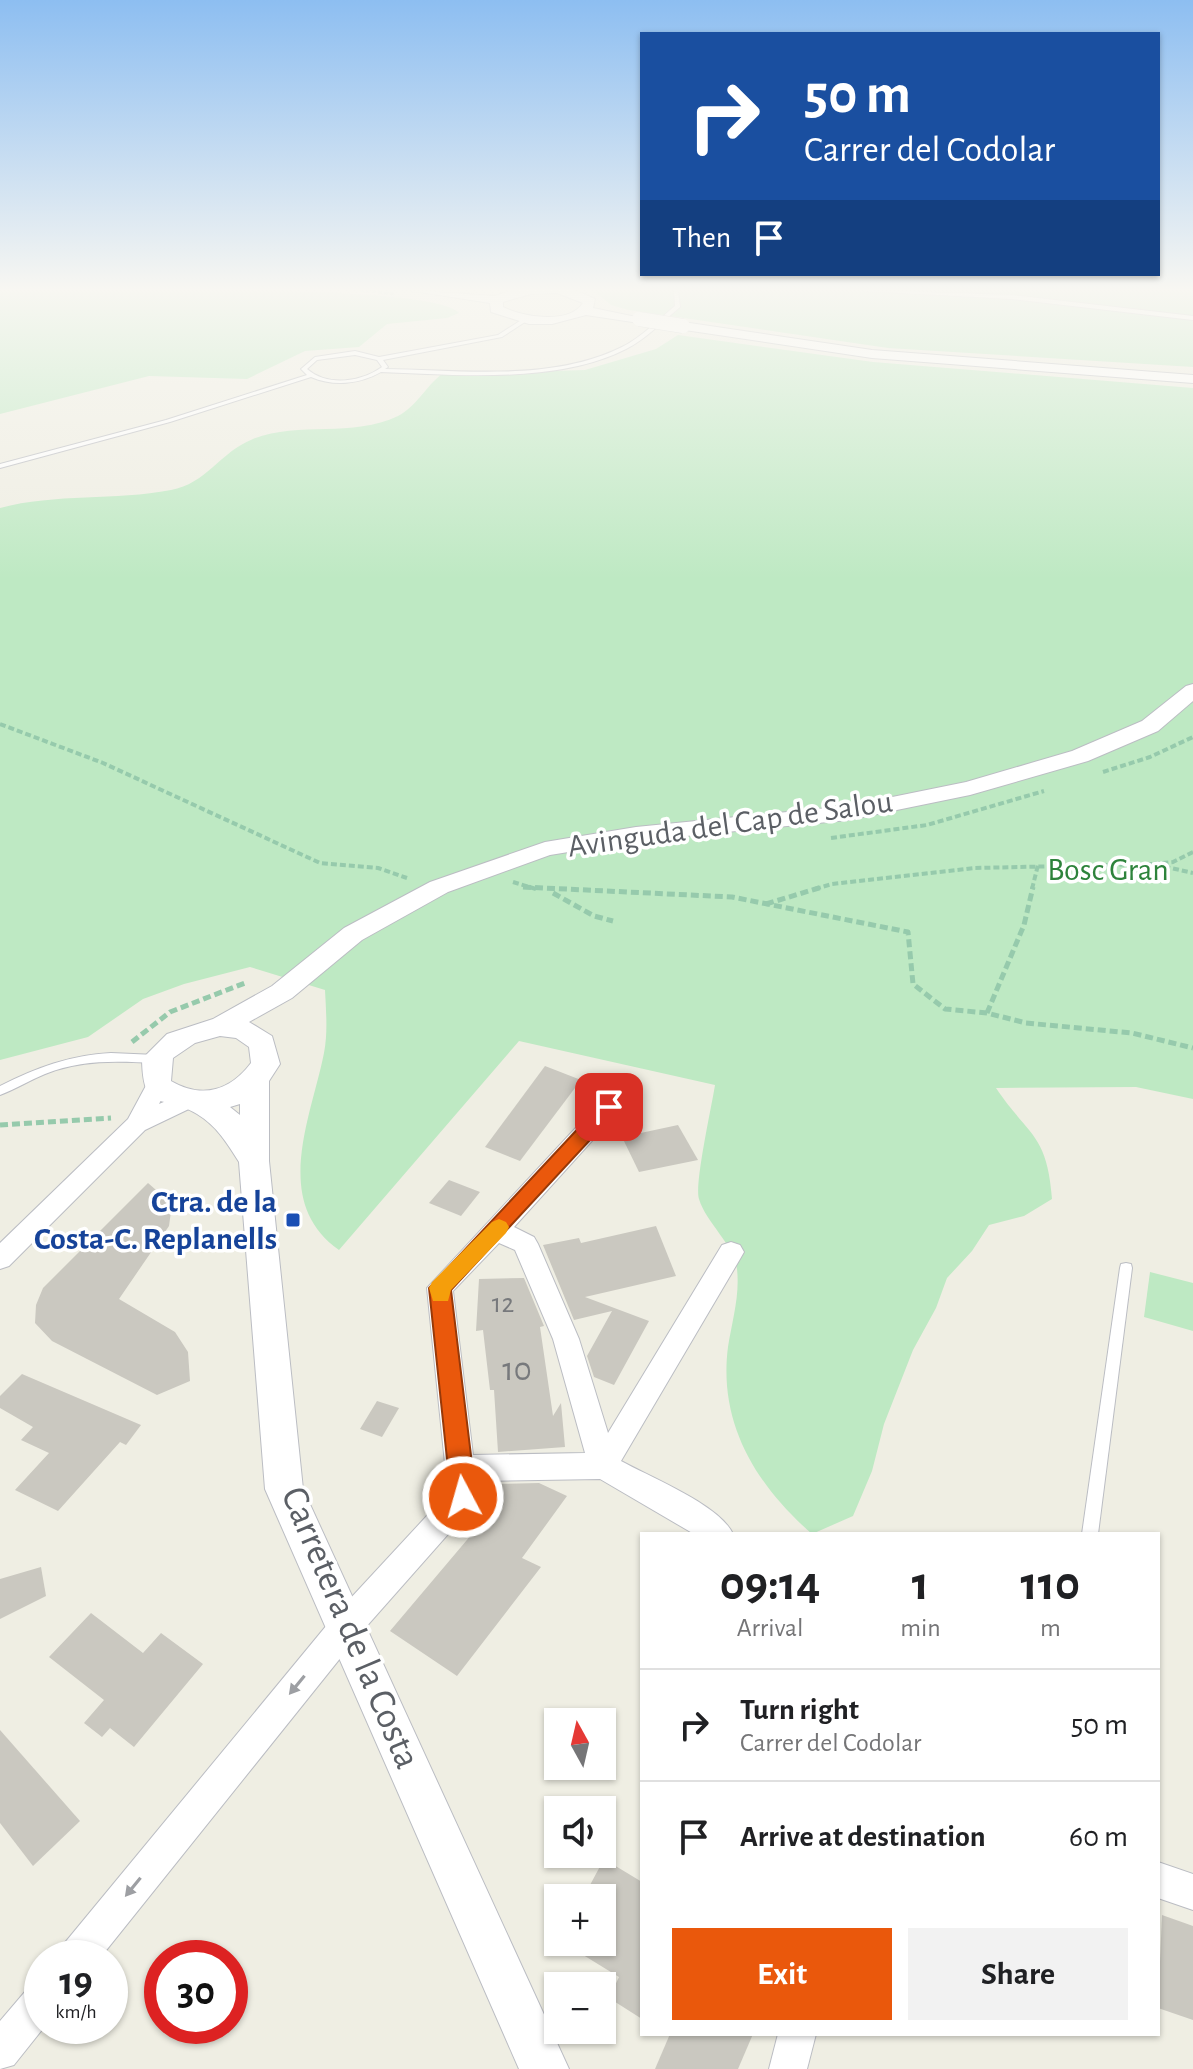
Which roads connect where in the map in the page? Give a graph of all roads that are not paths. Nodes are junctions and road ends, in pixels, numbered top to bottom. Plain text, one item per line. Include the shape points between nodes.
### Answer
1 (277, 387) edge
2 (0, 466) edge
3 (1193, 690) edge
4 (282, 992) junction
5 (220, 1027) junction
6 (262, 1043) junction
7 (157, 1072) junction
8 (255, 1083) junction
9 (630, 1084) dead end
10 (0, 1091) edge
11 (194, 1102) junction
12 (137, 1124) junction
13 (254, 1161) junction
14 (496, 1230) junction
15 (731, 1252) dead end
16 (0, 1259) edge
17 (1126, 1268) dead end
18 (603, 1466) junction
19 (460, 1468) junction
20 (715, 1532) edge
21 (1090, 1532) edge
22 (347, 1625) junction
23 (1160, 1881) edge
24 (1193, 1892) edge
25 (91, 1940) edge
26 (24, 2022) edge
27 (796, 2036) edge
28 (0, 2051) edge
29 (544, 2069) edge
30 (788, 2069) edge

1 - 2 lane
3 - 4 street, Avinguda del Cap de Salou via 1150,726 1080,756 970,788 848,813 636,834 545,849 501,875 439,887 353,934
4 - 5 street, Avinguda del Cap de Salou
4 - 6 street, Avinguda del Cap de Salou
5 - 6 street via 243,1030
5 - 7 street via 192,1031 171,1042
6 - 8 street via 266,1064
7 - 10 lane via 122,1056 72,1058
7 - 11 street via 177,1100
7 - 12 street
8 - 11 street via 228,1098
8 - 13 street, Carretera de la Costa
9 - 14 street
11 - 12 street
11 - 13 street, Carretera de la Costa via 229,1122
12 - 16 street
13 - 22 street, Carretera de la Costa via 284,1489
14 - 18 street via 525,1244 566,1339
14 - 19 street via 440,1288
15 - 18 street
17 - 21 lane
18 - 19 street
18 - 20 street
19 - 22 street via 463,1497
22 -> 25 street
22 - 29 street, Carretera de la Costa
23 - 24 street
26 - 28 street
27 - 30 street

